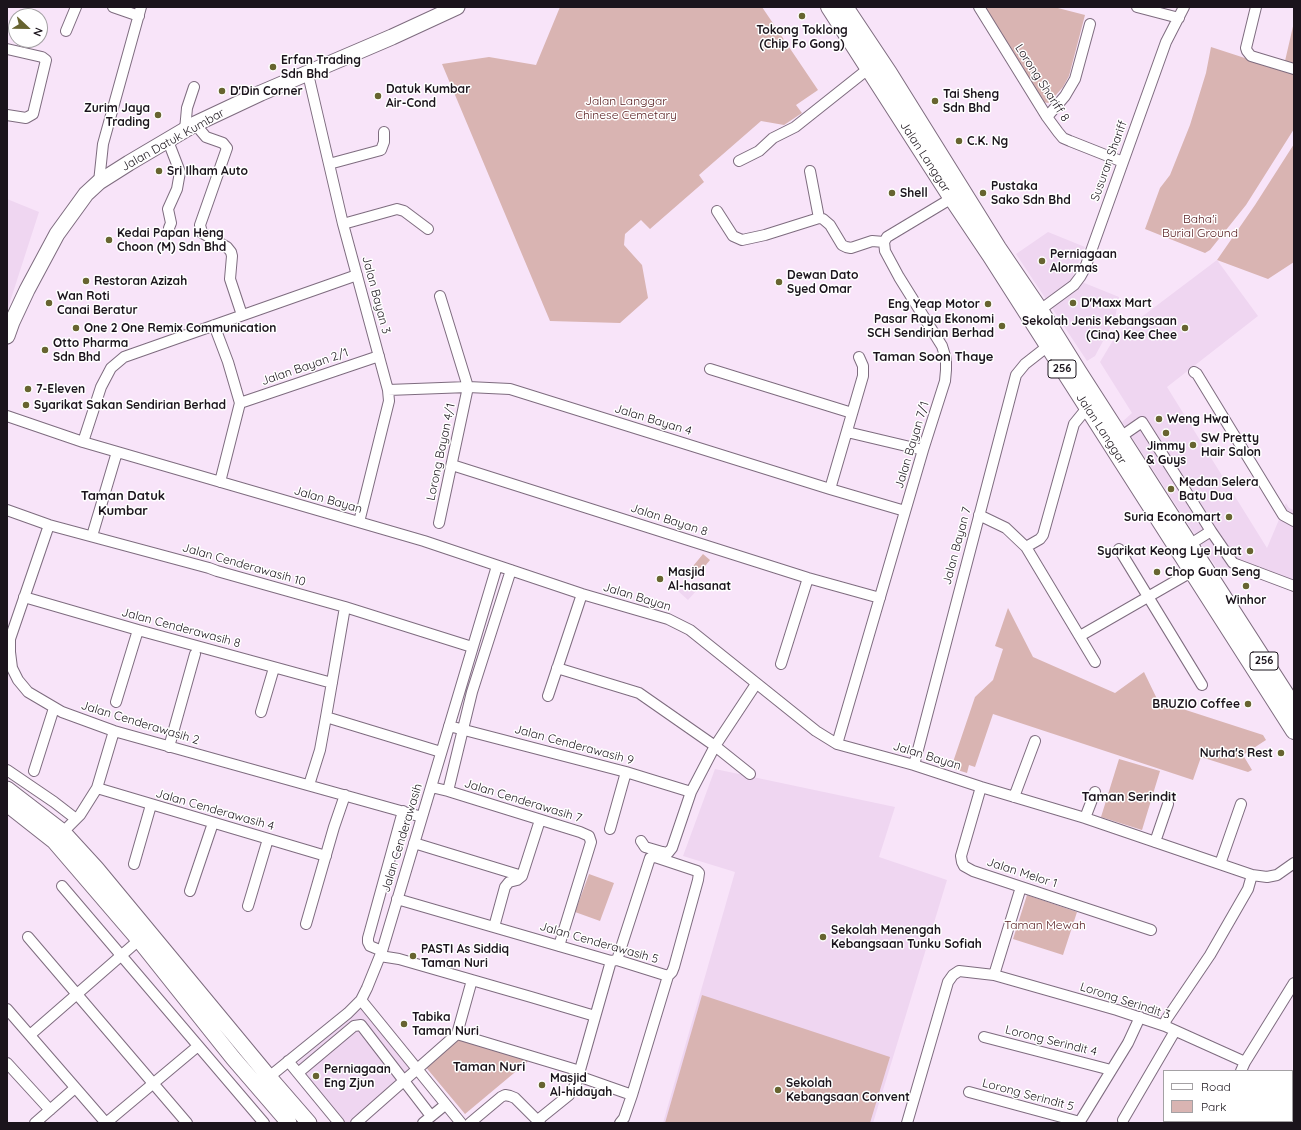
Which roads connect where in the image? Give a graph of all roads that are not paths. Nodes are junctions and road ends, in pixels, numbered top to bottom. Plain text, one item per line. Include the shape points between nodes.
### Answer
1 (76, 7) edge
2 (113, 7) edge
3 (457, 7) edge
4 (829, 7) edge
5 (846, 7) edge
6 (979, 7) edge
7 (1137, 7) edge
8 (1184, 7) edge
9 (1256, 7) edge
10 (140, 12) edge
11 (1179, 18) junction
12 (1090, 24) dead end
13 (66, 31) dead end
14 (7, 49) edge
15 (868, 69) junction
16 (1294, 69) edge
17 (308, 74) junction
18 (194, 87) dead end
19 (7, 115) edge
20 (1047, 117) junction
21 (190, 127) junction
22 (384, 132) dead end
23 (168, 141) junction
24 (739, 161) dead end
25 (1123, 162) junction
26 (329, 164) junction
27 (810, 171) dead end
28 (99, 182) junction
29 (952, 198) junction
30 (717, 211) dead end
31 (819, 218) junction
32 (343, 224) junction
33 (169, 228) dead end
34 (428, 229) dead end
35 (884, 242) junction
36 (994, 251) junction
37 (357, 275) junction
38 (440, 296) dead end
39 (1040, 310) junction
40 (242, 315) junction
41 (214, 324) junction
42 (9, 326) edge
43 (1048, 346) junction
44 (379, 356) junction
45 (859, 357) dead end
46 (710, 369) dead end
47 (1194, 372) dead end
48 (468, 387) junction
49 (388, 390) junction
50 (240, 403) junction
51 (1087, 408) junction
52 (852, 413) junction
53 (7, 416) edge
54 (848, 432) junction
55 (1116, 440) junction
56 (83, 442) junction
57 (923, 450) junction
58 (117, 452) junction
59 (452, 465) junction
60 (220, 482) junction
61 (830, 489) junction
62 (7, 510) edge
63 (905, 511) junction
64 (979, 515) junction
65 (1294, 521) edge
66 (359, 522) junction
67 (439, 523) dead end
68 (48, 525) junction
69 (1211, 530) junction
70 (92, 536) junction
71 (1189, 544) junction
72 (1026, 547) junction
73 (1119, 549) dead end
74 (497, 566) junction
75 (511, 570) junction
76 (1193, 571) junction
77 (808, 578) junction
78 (1294, 586) edge
79 (582, 594) junction
80 (24, 597) junction
81 (880, 598) junction
82 (1148, 598) junction
83 (345, 607) junction
84 (138, 630) junction
85 (1080, 636) junction
86 (472, 647) junction
87 (195, 654) dead end
88 (1096, 662) dead end
89 (781, 664) dead end
90 (274, 668) junction
91 (557, 668) junction
92 (332, 683) junction
93 (756, 684) junction
94 (1202, 685) dead end
95 (548, 696) dead end
96 (116, 702) dead end
97 (1294, 707) edge
98 (54, 708) junction
99 (261, 712) dead end
100 (326, 717) junction
101 (449, 726) junction
102 (463, 729) junction
103 (114, 731) junction
104 (1294, 731) edge
105 (1035, 741) dead end
106 (837, 744) junction
107 (715, 746) junction
108 (169, 747) junction
109 (441, 752) junction
110 (914, 765) junction
111 (7, 770) edge
112 (34, 771) dead end
113 (626, 772) junction
114 (750, 774) dead end
115 (309, 785) junction
116 (431, 787) junction
117 (981, 787) junction
118 (97, 788) junction
119 (7, 790) edge
120 (448, 791) junction
121 (692, 792) junction
122 (1095, 792) dead end
123 (345, 795) junction
124 (1014, 797) junction
125 (7, 804) edge
126 (1168, 804) dead end
127 (1241, 804) dead end
128 (150, 805) junction
129 (403, 811) junction
130 (422, 817) junction
131 (1085, 818) junction
132 (76, 819) junction
133 (540, 820) junction
134 (213, 823) junction
135 (610, 829) dead end
136 (63, 832) junction
137 (268, 839) junction
138 (641, 841) dead end
139 (1155, 842) junction
140 (414, 843) junction
141 (326, 856) junction
142 (134, 864) dead end
143 (1220, 864) junction
144 (1294, 864) edge
145 (1252, 875) junction
146 (522, 876) junction
147 (62, 886) dead end
148 (1021, 887) junction
149 (190, 891) dead end
150 (397, 899) junction
151 (248, 906) dead end
152 (306, 924) dead end
153 (494, 927) junction
154 (1151, 930) dead end
155 (28, 937) dead end
156 (139, 940) junction
157 (559, 946) junction
158 (381, 953) junction
159 (121, 956) junction
160 (614, 961) junction
161 (994, 975) junction
162 (668, 976) junction
163 (472, 980) junction
164 (1294, 983) edge
165 (77, 994) junction
166 (361, 1000) junction
167 (7, 1009) edge
168 (595, 1016) junction
169 (1140, 1017) junction
170 (378, 1021) junction
171 (1165, 1026) junction
172 (366, 1031) junction
173 (1175, 1031) junction
174 (457, 1034) junction
175 (30, 1035) junction
176 (984, 1037) dead end
177 (198, 1046) junction
178 (288, 1062) junction
179 (7, 1063) edge
180 (1243, 1066) edge
181 (417, 1070) junction
182 (1111, 1070) junction
183 (579, 1073) junction
184 (298, 1074) junction
185 (269, 1077) junction
186 (404, 1081) junction
187 (153, 1084) junction
188 (76, 1088) junction
189 (969, 1092) dead end
190 (632, 1095) junction
191 (445, 1105) junction
192 (50, 1110) junction
193 (427, 1120) edge
194 (1124, 1120) dead end
195 (539, 1122) edge
196 (35, 1123) edge
197 (186, 1123) edge
198 (264, 1123) edge
199 (289, 1123) edge
200 (309, 1123) edge
201 (339, 1123) edge
202 (356, 1123) edge
203 (461, 1123) edge
204 (470, 1123) edge
205 (620, 1123) edge
206 (907, 1123) edge
207 (1079, 1123) edge

1 - 13 street
2 - 10 street
3 - 17 main road, Jalan Datuk Kumbar
4 - 15 main road, Jalan Langgar / 256
5 - 36 main road, Jalan Langgar / 256 via 889,73
6 - 20 street, Lorong Shariff 8
7 - 11 street
8 - 11 street, Susuran Shariff
9 - 16 street via 1247,51 1251,56
10 - 28 street via 103,144
11 - 25 street, Susuran Shariff via 1166,42
12 - 20 street via 1075,79 1065,96
14 - 19 street via 42,57 46,62 33,114 26,118
15 - 24 street via 795,127 773,138 759,152
15 - 29 main road, Jalan Langgar / 256
17 - 21 main road, Jalan Datuk Kumbar
17 - 26 street, Jalan Bayan 3
18 - 21 street via 187,108
20 - 25 street, Lorong Shariff 8 via 1063,138
21 - 23 main road, Jalan Datuk Kumbar
21 - 40 street via 206,137 224,143 227,148 200,225 202,233 231,252 230,279
22 - 26 street via 381,150
23 - 28 main road, Jalan Datuk Kumbar
23 - 33 street via 180,172 177,189 168,209 171,222
25 - 39 street, Susuran Shariff via 1080,277 1074,285
26 - 32 street, Jalan Bayan 3
27 - 31 street
28 - 42 main road, Jalan Datuk Kumbar via 86,194 57,234
29 - 35 street via 887,237
29 - 36 main road, Jalan Langgar / 256
30 - 31 street via 733,236 742,240
31 - 35 street via 830,225 842,245 846,247 851,248 872,241
32 - 34 street via 397,209 404,211
32 - 37 street, Jalan Bayan 3
35 - 57 street, Jalan Bayan 7/1 via 883,246 899,278 938,339 946,359 945,381
36 - 39 main road, Jalan Langgar / 256
36 - 43 main road, Jalan Langgar / 256
37 - 40 street
37 - 44 street, Jalan Bayan 3
38 - 48 street
39 - 55 main road, Jalan Langgar / 256
40 - 41 street
41 - 50 street
41 - 56 street via 118,361 101,387
43 - 51 main road, Jalan Langgar / 256
43 - 64 street, Jalan Bayan 7 via 1025,364 1016,375
44 - 49 street, Jalan Bayan 3
44 - 50 street, Jalan Bayan 2/1
45 - 52 street via 864,371
46 - 52 street
47 - 65 street via 1283,515
48 - 49 street, Jalan Bayan 4
48 - 59 street, Lorong Bayan 4/1
48 - 61 street, Jalan Bayan 4 via 510,389
49 - 66 street, Jalan Bayan 3 via 390,401
50 - 60 street
51 - 55 main road, Jalan Langgar / 256
51 - 72 street via 1074,424 1043,535
52 - 54 street
53 - 56 street, Jalan Bayan
54 - 57 street
54 - 61 street
55 - 69 street via 1142,422
55 - 71 main road, Jalan Langgar / 256
55 - 76 main road, Jalan Langgar / 256
56 - 58 street, Jalan Bayan
57 - 63 street, Jalan Bayan 7/1
58 - 60 street, Jalan Bayan
58 - 70 street
59 - 67 street, Lorong Bayan 4/1
59 - 77 street, Jalan Bayan 8
60 - 66 street, Jalan Bayan
61 - 63 street, Jalan Bayan 4
62 - 68 street, Jalan Cenderawasih 10
63 - 81 street, Jalan Bayan 7/1
64 - 72 street via 1006,528
64 - 110 street, Jalan Bayan 7
66 - 74 street, Jalan Bayan
68 - 70 street, Jalan Cenderawasih 10
68 - 80 street, Jalan Cenderawasih 2
69 - 71 street
69 - 78 street via 1233,563
70 - 83 street, Jalan Cenderawasih 10
71 - 97 main road, Jalan Langgar / 256
72 - 85 street
73 - 82 street
74 - 75 street, Jalan Bayan
74 - 86 street, Jalan Cenderawasih
75 - 79 street, Jalan Bayan
75 - 102 street via 472,692
76 - 82 street
76 - 104 main road, Jalan Langgar / 256
77 - 81 street, Jalan Bayan 8
77 - 89 street
79 - 91 street
79 - 93 street, Jalan Bayan via 668,619 690,630
80 - 84 street, Jalan Cenderawasih 8
80 - 98 street, Jalan Cenderawasih 2 via 10,639 12,668 28,692
81 - 106 street, Jalan Bayan 7/1
82 - 85 street
82 - 94 street
83 - 86 street, Jalan Cenderawasih 10
83 - 92 street
84 - 90 street, Jalan Cenderawasih 8
84 - 96 street
85 - 88 street
86 - 101 street, Jalan Cenderawasih
87 - 108 street
90 - 92 street, Jalan Cenderawasih 8
90 - 99 street
91 - 95 street
91 - 107 street via 639,694
92 - 100 street
93 - 106 street, Jalan Bayan via 816,731
93 - 107 street
98 - 103 street, Jalan Cenderawasih 2
98 - 112 street
100 - 109 street
100 - 115 street via 320,750
101 - 102 street, Jalan Cenderawasih 9
101 - 109 street, Jalan Cenderawasih
102 - 113 street, Jalan Cenderawasih 9
102 - 120 street
103 - 108 street, Jalan Cenderawasih 2
103 - 118 street
105 - 124 street
106 - 110 street, Jalan Bayan
107 - 114 street
107 - 121 street
108 - 115 street, Jalan Cenderawasih 2
109 - 116 street, Jalan Cenderawasih
110 - 117 street, Jalan Bayan
111 - 132 street
113 - 121 street, Jalan Cenderawasih 9
113 - 135 street
115 - 123 street, Jalan Cenderawasih 2
116 - 120 street, Jalan Cenderawasih 7
116 - 130 street, Jalan Cenderawasih
117 - 124 street, Jalan Bayan
117 - 148 street, Jalan Melor 1 via 961,856 962,862 973,871
118 - 128 street, Jalan Cenderawasih 4
118 - 132 street
119 - 136 main road
120 - 133 street, Jalan Cenderawasih 7
121 - 138 street via 668,853 645,847
122 - 131 street
123 - 129 street, Jalan Cenderawasih 2
123 - 141 street
124 - 131 street, Jalan Bayan
125 - 156 main road via 54,841
126 - 139 street
127 - 143 street
128 - 134 street, Jalan Cenderawasih 4
128 - 142 street
129 - 130 street, Jalan Cenderawasih 2
129 - 158 street via 368,938 370,946
130 - 140 street, Jalan Cenderawasih
131 - 139 street, Jalan Bayan
132 - 136 street
133 - 146 street
133 - 157 street, Jalan Cenderawasih 7 via 586,834 591,838
134 - 137 street, Jalan Cenderawasih 4
134 - 149 street
136 - 185 main road via 96,868
137 - 141 street, Jalan Cenderawasih 4
137 - 151 street
139 - 143 street, Jalan Bayan
140 - 146 street
140 - 150 street, Jalan Cenderawasih
141 - 152 street
143 - 145 street, Jalan Bayan
144 - 145 street, Jalan Bayan via 1277,875
145 - 171 street via 1248,889 1210,955 1166,1020
146 - 153 street via 509,882 505,887
147 - 159 street
148 - 154 street, Jalan Melor 1
148 - 161 street
150 - 153 street, Jalan Cenderawasih 5
150 - 158 street, Jalan Cenderawasih
153 - 157 street, Jalan Cenderawasih 5
155 - 165 street
156 - 159 street
156 - 199 main road via 233,1058
157 - 160 street, Jalan Cenderawasih 5
158 - 163 street
158 - 166 street, Jalan Cenderawasih
159 - 165 street
159 - 177 street
160 - 162 street, Jalan Cenderawasih 5
160 - 162 street via 648,861 655,857 694,869 699,873 672,972
160 - 168 street
161 - 169 street, Lorong Serindit 3
161 - 206 street, Lorong Serindit 3 via 959,971 948,982
162 - 190 street, Jalan Cenderawasih 5
163 - 168 street
163 - 174 street
164 - 180 street
165 - 175 street
165 - 187 street
166 - 170 street
166 - 178 street, Jalan Cenderawasih
167 - 175 street
168 - 183 street
169 - 171 street, Lorong Serindit 3
169 - 182 street
170 - 172 street
170 - 181 street
171 - 173 street, Lorong Serindit 3
172 - 184 street via 361,1026 354,1026
172 - 186 street
173 - 180 street, Lorong Serindit 3
173 - 194 street
174 - 181 street
174 - 183 street
175 - 188 street
176 - 182 street, Lorong Serindit 4
177 - 187 street
177 - 198 street
178 - 184 street
178 - 185 street, Jalan Cenderawasih
179 - 192 street
181 - 186 street
181 - 191 street
182 - 207 street
183 - 190 street
183 - 195 street via 572,1092
184 - 201 street
185 - 200 main road
186 - 193 street
186 - 202 street
187 - 188 street via 106,1123
187 - 197 street
188 - 192 street
189 - 207 street, Lorong Serindit 5
190 - 205 street, Jalan Cenderawasih 5
191 - 193 street
191 - 203 street
192 - 196 street
195 - 204 street via 516,1098 506,1095

